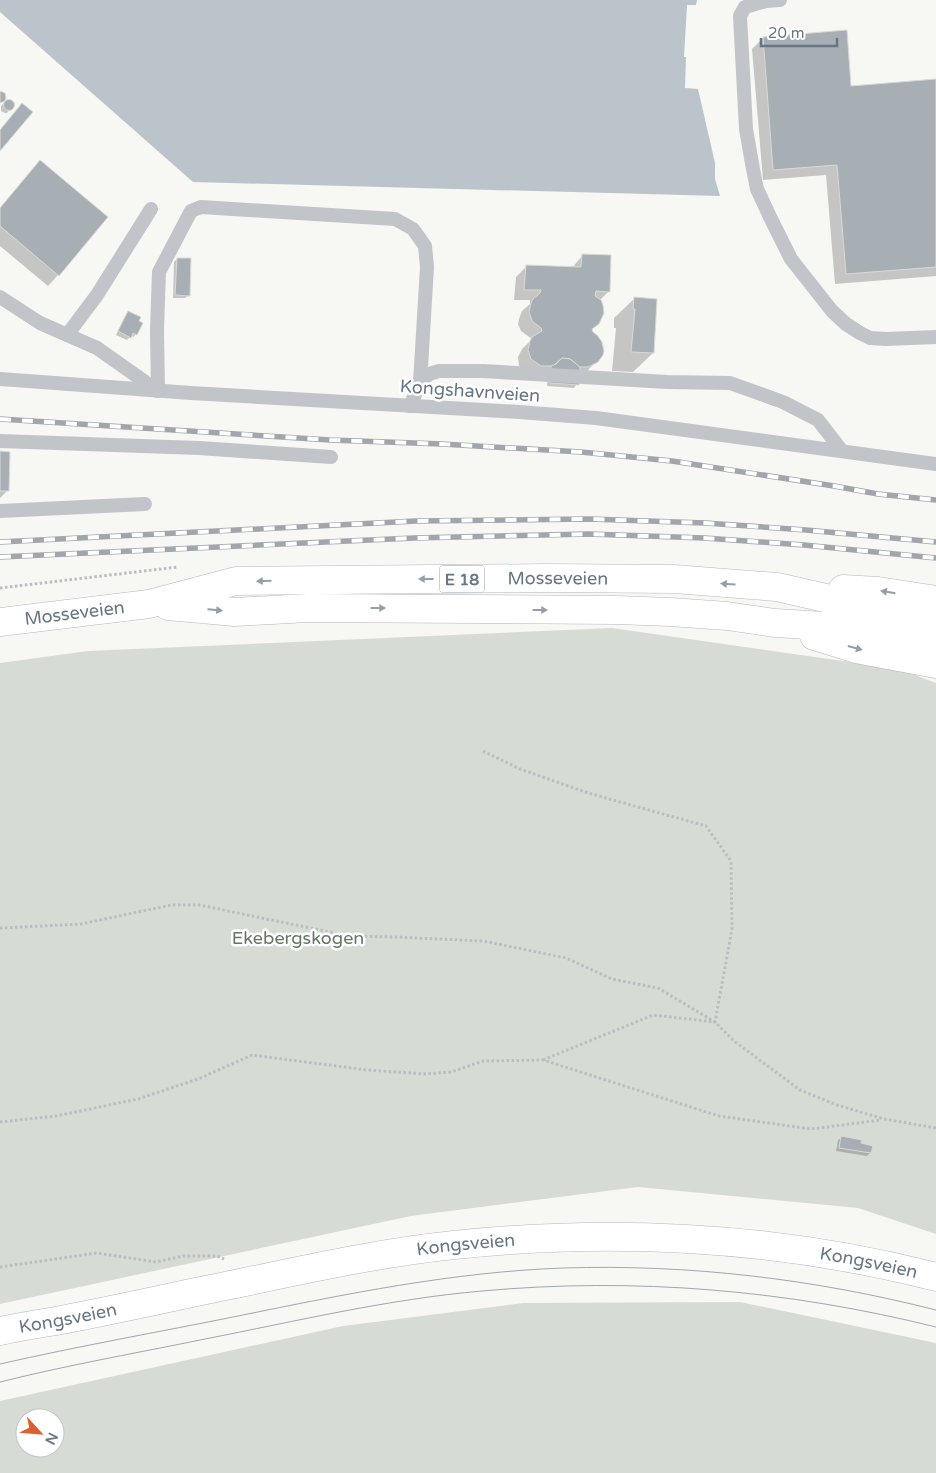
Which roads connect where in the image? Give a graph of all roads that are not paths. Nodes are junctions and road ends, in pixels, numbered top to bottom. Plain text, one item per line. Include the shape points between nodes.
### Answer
1 (780, 0) edge
2 (151, 209) dead end
3 (0, 297) edge
4 (67, 335) junction
5 (936, 337) edge
6 (0, 379) edge
7 (420, 383) junction
8 (158, 391) junction
9 (410, 406) junction
10 (0, 441) edge
11 (842, 452) junction
12 (332, 457) dead end
13 (936, 464) edge
14 (145, 504) dead end
15 (0, 511) edge
16 (777, 587) junction
17 (936, 600) edge
18 (149, 604) junction
19 (936, 621) edge
20 (0, 622) edge
21 (775, 623) junction
22 (936, 642) edge
23 (936, 664) edge
24 (936, 1277) edge
25 (0, 1331) edge

1 - 5 lane via 745,7 740,16 746,129 758,189 770,219 791,259 846,324 870,338
2 - 4 lane via 97,295
3 - 4 lane via 40,323
4 - 8 lane via 97,348
6 - 8 lane, Kongshavnveien
7 - 8 lane via 427,267 425,246 413,229 395,219 201,206 190,211 160,272 156,330
7 - 9 lane
7 - 11 lane via 439,370 730,383 779,400 818,420
8 - 9 lane, Kongshavnveien
9 - 11 lane, Kongshavnveien via 596,418
10 - 12 lane via 199,448
11 - 13 lane, Kongshavnveien
14 - 15 lane
17 -> 16 main road, E 18 via 878,590
16 -> 18 main road, Mosseveien / E 18 via 664,579 236,581
16 - 19 main road, Mosseveien / E 18
18 - 20 main road, Mosseveien / E 18
18 -> 21 main road, Mosseveien / E 18 via 235,612 308,608 617,610 727,616
21 - 22 main road, Mosseveien / E 18 via 858,628
21 -> 23 main road, E 18 via 856,649
24 - 25 main road, Kongsveien via 853,1258 781,1247 654,1237 530,1239 454,1245 359,1259

